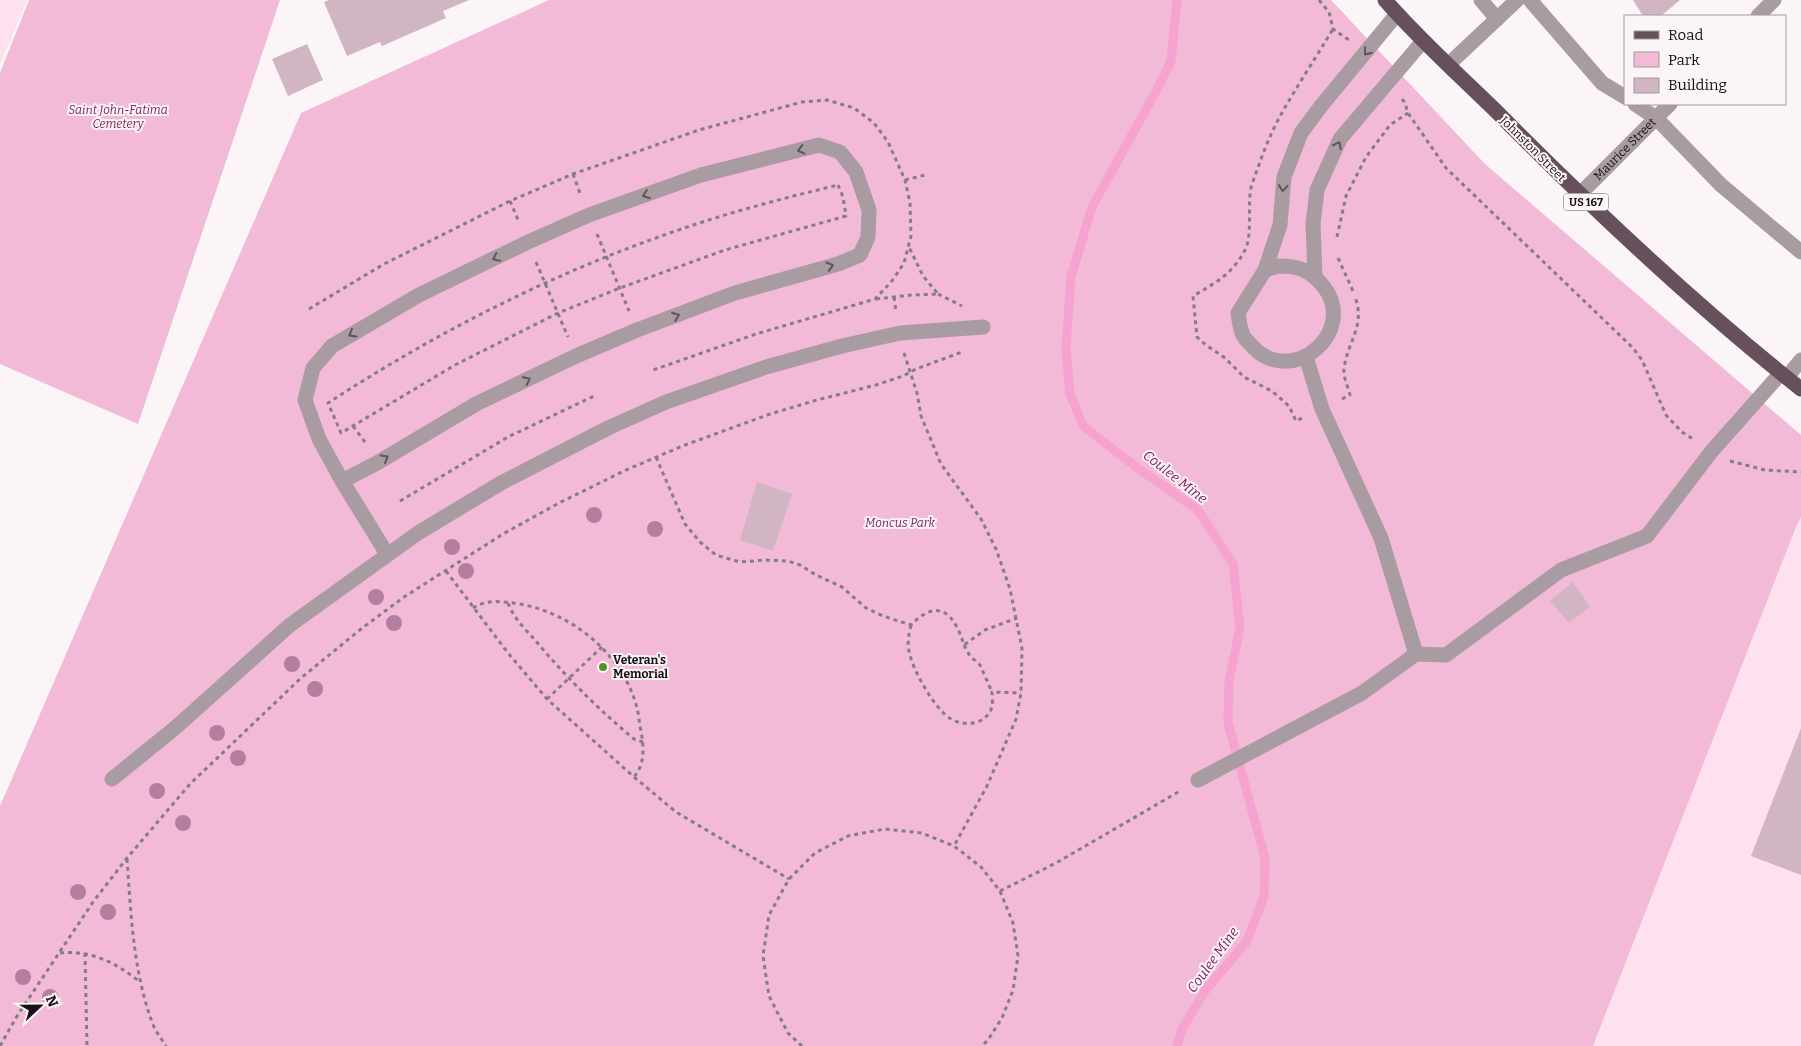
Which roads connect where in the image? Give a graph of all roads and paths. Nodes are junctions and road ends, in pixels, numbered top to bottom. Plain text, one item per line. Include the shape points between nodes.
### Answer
1 (1319, 0) edge
2 (1385, 0) edge
3 (1481, 0) edge
4 (1517, 0) edge
5 (1530, 0) edge
6 (1774, 0) edge
7 (1397, 14) junction
8 (1759, 15) edge
9 (1497, 19) junction
10 (1333, 29) dead end
11 (1423, 40) junction
12 (1448, 64) junction
13 (1624, 96) edge
14 (1405, 103) dead end
15 (1636, 105) edge
16 (1669, 105) edge
17 (1656, 118) junction
18 (573, 174) junction
19 (925, 175) dead end
20 (906, 180) junction
21 (1579, 195) junction
22 (510, 201) junction
23 (589, 216) junction
24 (528, 242) junction
25 (908, 246) junction
26 (1801, 252) edge
27 (606, 257) junction
28 (1266, 270) junction
29 (1315, 276) junction
30 (545, 283) junction
31 (620, 288) junction
32 (938, 294) junction
33 (875, 299) junction
34 (965, 307) dead end
35 (309, 309) dead end
36 (558, 313) junction
37 (982, 327) dead end
38 (637, 330) junction
39 (966, 350) dead end
40 (576, 356) junction
41 (1306, 357) junction
42 (1801, 360) edge
43 (654, 370) dead end
44 (910, 373) junction
45 (1784, 375) junction
46 (1801, 389) edge
47 (594, 396) dead end
48 (1711, 452) junction
49 (656, 457) junction
50 (1801, 472) edge
51 (342, 481) junction
52 (400, 501) dead end
53 (387, 554) junction
54 (446, 571) junction
55 (508, 602) junction
56 (473, 608) junction
57 (1017, 618) junction
58 (911, 625) junction
59 (964, 645) junction
60 (602, 647) junction
61 (1416, 654) junction
62 (569, 678) junction
63 (992, 692) junction
64 (1021, 693) junction
65 (548, 699) junction
66 (642, 742) junction
67 (634, 778) junction
68 (112, 779) dead end
69 (1198, 780) joint
70 (954, 846) junction
71 (128, 858) junction
72 (788, 879) junction
73 (1000, 891) junction
74 (59, 953) junction
75 (85, 953) junction
76 (140, 982) junction
77 (988, 1040) junction
78 (0, 1046) edge
79 (87, 1046) edge
80 (166, 1046) edge
81 (802, 1046) edge
82 (982, 1046) edge
83 (987, 1046) edge

1 - 10 path via 1328,12
2 - 7 main road, Johnston Street / US 167
3 - 9 street
4 - 9 street
5 - 13 street via 1602,82
6 - 8 street
7 - 11 main road, Johnston Street / US 167
7 -> 28 street via 1301,133 1284,177 1280,225
9 - 12 street
11 - 12 main road, Johnston Street / US 167
29 -> 11 street via 1313,224 1317,190 1340,139
12 - 21 main road, Johnston Street / US 167
14 - 48 path via 1408,113 1446,168 1633,348 1642,360 1666,415 1682,432
15 - 17 street
16 - 17 street, Maurice Street
17 - 21 street, Maurice Street
17 - 26 street via 1721,186
18 - 20 path via 699,130 802,102 827,100 854,108 874,123 888,142
18 - 22 path
18 - 23 path
19 - 20 path
20 - 25 path via 911,236
21 - 45 main road, Johnston Street / US 167
22 - 24 path
22 - 35 path via 384,264
23 - 24 street
23 - 27 path
38 -> 23 street via 735,293 860,255 868,237 869,210 856,172 840,152 819,145 701,175
24 - 30 path
24 -> 51 street via 395,309 332,346 313,368 305,400 319,439
25 - 32 path via 923,276
25 - 33 path via 904,263
27 - 30 path
27 - 31 path
27 - 31 path via 714,218 838,185 846,216 724,250
28 - 29 street via 1291,266
28 - 41 street via 1238,313 1243,336 1260,354 1275,360 1283,362
29 - 41 street via 1330,295 1334,319 1325,342
30 - 36 path
30 - 36 path via 434,338 328,403 341,433 455,365
31 - 36 path
31 - 38 path
32 - 33 path
32 - 34 path
33 - 43 path via 756,334
36 - 40 path
37 - 53 street via 900,333 842,346 766,367 666,402 501,483
38 - 40 street
39 - 44 path
51 -> 40 street via 476,404
41 - 61 street via 1322,409 1381,538
42 - 45 street
44 - 49 path via 876,386 770,414
44 - 57 path via 921,416 941,464 981,519 996,549
45 - 46 main road, Johnston Street / US 167
45 - 48 street
47 - 52 path via 508,437
48 - 50 path via 1730,461 1765,470
48 - 61 street via 1648,536 1560,570 1446,655
49 - 54 path via 559,503
49 - 58 path via 685,524 716,555 740,562 788,561 800,565 842,587 866,608
51 - 53 street
53 - 68 street via 290,625 175,728
54 - 56 path
54 - 71 path via 360,629 300,678 190,784
55 - 56 path via 486,602
55 - 60 path via 546,611 576,626
55 - 62 path via 511,612
56 - 65 path
57 - 59 path via 986,630
57 - 64 path via 1022,648
58 - 59 path via 921,615 931,611 943,612 953,619
58 - 63 path via 909,652 916,670 939,709 950,719 974,724 985,718 992,707
59 - 63 path via 980,666
60 - 62 path
60 - 66 path via 623,675 637,707
61 - 69 street via 1362,693
62 - 65 path
62 - 66 path via 616,724
63 - 64 path
64 - 70 path via 1016,719 1004,749
65 - 67 path
66 - 67 path via 643,758
67 - 72 path via 676,812
69 - 73 path via 1056,863
70 - 72 path via 922,833 884,829 848,836 816,853
70 - 73 path via 981,867
71 - 74 path
71 - 76 path via 133,939
72 - 81 path via 770,915 763,956 769,996 788,1033
73 - 77 path via 1013,923 1018,956 1013,990 1002,1018
74 - 75 path
74 - 78 path
75 - 76 path via 106,959
75 - 79 path
76 - 80 path via 153,1024
77 - 82 path
77 - 83 path

